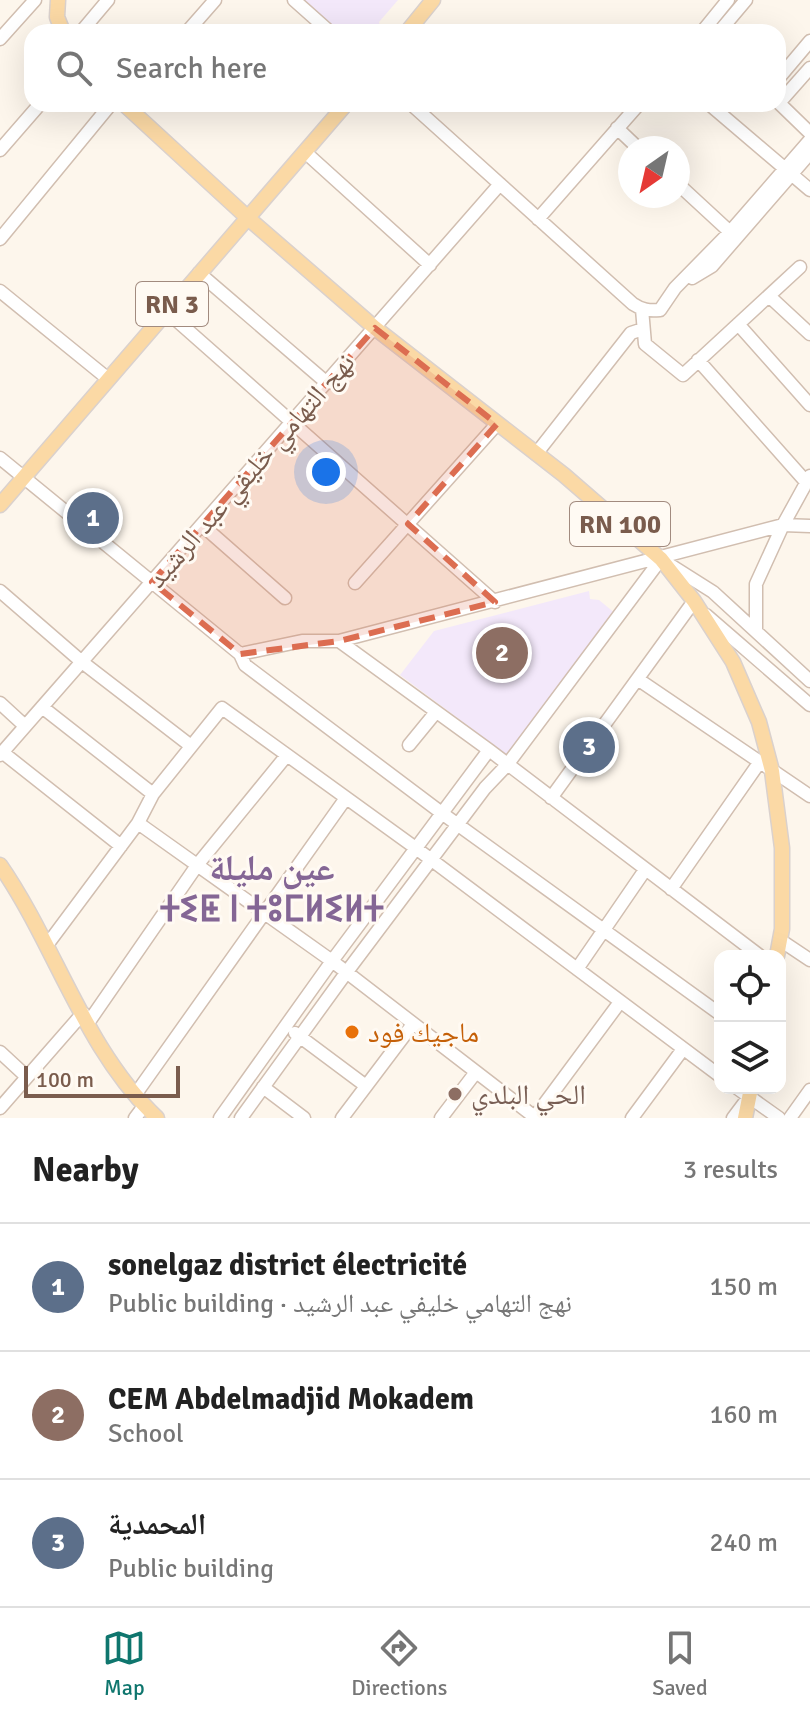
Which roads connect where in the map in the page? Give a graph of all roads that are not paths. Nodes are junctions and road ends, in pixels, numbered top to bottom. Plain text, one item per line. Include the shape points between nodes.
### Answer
1 (35, 0) edge
2 (58, 0) edge
3 (108, 0) edge
4 (215, 0) edge
5 (294, 0) edge
6 (433, 0) edge
7 (728, 0) edge
8 (746, 0) edge
9 (60, 24) edge
10 (88, 24) edge
11 (194, 24) edge
12 (321, 24) edge
13 (414, 24) edge
14 (708, 24) edge
15 (726, 24) edge
16 (0, 39) edge
17 (810, 41) edge
18 (810, 68) edge
19 (786, 70) edge
20 (786, 94) edge
21 (786, 110) edge
22 (33, 112) edge
23 (104, 112) edge
24 (132, 112) edge
25 (339, 112) edge
26 (420, 112) edge
27 (632, 112) edge
28 (718, 112) edge
29 (617, 128) junction
30 (810, 133) edge
31 (625, 136) edge
32 (810, 140) edge
33 (0, 150) edge
34 (305, 152) junction
35 (810, 153) edge
36 (788, 172) junction
37 (500, 184) junction
38 (810, 190) edge
39 (690, 195) edge
40 (248, 218) junction
41 (538, 219) junction
42 (730, 232) junction
43 (0, 239) edge
44 (430, 265) junction
45 (800, 267) dead end
46 (199, 273) junction
47 (675, 288) junction
48 (0, 291) edge
49 (769, 296) junction
50 (642, 309) junction
51 (166, 311) junction
52 (738, 324) junction
53 (375, 328) junction
54 (643, 329) junction
55 (810, 334) edge
56 (698, 360) junction
57 (107, 378) junction
58 (327, 383) junction
59 (810, 405) edge
60 (292, 422) junction
61 (497, 424) junction
62 (536, 454) junction
63 (0, 458) edge
64 (23, 478) junction
65 (808, 479) edge
66 (0, 505) edge
67 (408, 524) junction
68 (202, 525) junction
69 (783, 525) junction
70 (810, 526) edge
71 (661, 559) junction
72 (152, 582) junction
73 (355, 583) dead end
74 (0, 591) edge
75 (285, 598) dead end
76 (694, 601) junction
77 (495, 602) junction
78 (704, 613) junction
79 (756, 631) junction
80 (339, 641) junction
81 (240, 654) junction
82 (82, 662) junction
83 (639, 680) junction
84 (810, 681) edge
85 (0, 703) edge
86 (810, 705) edge
87 (42, 707) junction
88 (436, 712) junction
89 (25, 726) junction
90 (409, 745) dead end
91 (191, 746) junction
92 (489, 750) junction
93 (1, 753) edge
94 (287, 755) junction
95 (507, 765) junction
96 (766, 767) junction
97 (153, 794) junction
98 (810, 796) edge
99 (346, 798) junction
100 (551, 798) junction
101 (443, 814) junction
102 (138, 823) junction
103 (459, 824) junction
104 (121, 846) junction
105 (417, 849) junction
106 (432, 861) junction
107 (198, 864) junction
108 (0, 865) edge
109 (645, 870) junction
110 (671, 889) junction
111 (264, 911) junction
112 (603, 929) junction
113 (780, 940) junction
114 (47, 945) junction
115 (752, 950) edge
116 (778, 950) edge
117 (809, 957) edge
118 (332, 961) junction
119 (577, 969) junction
120 (346, 973) junction
121 (620, 1002) junction
122 (714, 1010) edge
123 (85, 1018) junction
124 (413, 1024) junction
125 (286, 1026) junction
126 (300, 1036) junction
127 (683, 1049) junction
128 (0, 1052) edge
129 (476, 1072) junction
130 (714, 1072) edge
131 (27, 1077) junction
132 (366, 1086) junction
133 (263, 1087) junction
134 (810, 1090) edge
135 (745, 1094) edge
136 (746, 1094) edge
137 (750, 1094) edge
138 (138, 1107) edge
139 (0, 1108) edge
140 (157, 1118) edge
141 (220, 1118) edge
142 (241, 1118) edge
143 (304, 1118) edge
144 (342, 1118) edge
145 (441, 1118) edge
146 (535, 1118) edge
147 (632, 1118) edge
148 (733, 1118) edge
149 (745, 1118) edge
150 (779, 1118) edge
151 (790, 1118) edge

1 - 16 street
2 - 9 main road
3 - 10 street
4 - 11 street
5 - 12 street
6 - 13 main road
7 - 14 street
8 - 15 street
17 - 19 street
18 - 20 street
21 - 30 street
22 - 33 street
23 - 43 street
24 - 40 main road, RN 100
25 - 34 main road, RN 3
26 - 37 street
27 - 29 street
28 - 36 street
29 - 31 street
29 - 41 street
32 - 36 street
34 - 40 main road, RN 3
34 - 44 street
35 - 36 street
36 - 38 street
36 - 42 street
36 - 47 street via 712,266
37 - 41 street
37 - 44 street, نهج التهامي خليفي عبد الرشيد
39 - 42 street
40 - 46 main road, RN 3
40 - 53 main road, RN 100
41 - 50 street
42 - 47 street
44 - 53 street, نهج التهامي خليفي عبد الرشيد
45 - 49 street
46 - 51 main road, RN 3
46 - 58 street
47 - 50 street via 660,310
48 - 57 street
49 - 52 street
49 - 55 street
50 - 54 street
51 - 57 main road, RN 3
51 - 60 street
52 - 56 street
52 - 59 street
53 - 58 street, نهج التهامي خليفي عبد الرشيد
53 - 61 main road, RN 100
54 - 56 street via 645,344 683,375
54 - 62 street via 631,333
56 - 65 street
57 - 64 main road, RN 3
58 - 60 street, نهج التهامي خليفي عبد الرشيد
60 - 67 street
60 - 68 street, نهج التهامي خليفي عبد الرشيد
61 - 62 main road, RN 100
61 - 67 street
62 - 71 main road, RN 100
63 - 64 street
64 - 66 main road, RN 3
64 - 72 street
65 - 69 street
67 - 73 street
67 - 77 street
68 - 72 street, نهج التهامي خليفي عبد الرشيد
68 - 75 street
69 - 70 street
69 - 71 street
69 - 79 street via 756,584
71 - 76 main road, RN 100
71 - 77 street
71 - 79 street via 713,592
71 - 95 street
72 - 81 street
72 - 82 street, نهج التهامي خليفي عبد الرشيد
74 - 82 street
76 - 78 main road, RN 100
76 - 83 street
77 - 80 street
78 - 86 street
78 - 96 main road, RN 100 via 759,722
79 - 84 street
80 - 81 street via 302,641
80 - 88 street
81 - 101 street via 245,665
82 - 87 street, نهج التهامي خليفي عبد الرشيد
82 - 91 street
83 - 96 street
83 - 100 street
85 - 89 street
87 - 89 street, نهج التهامي خليفي عبد الرشيد
87 - 97 street
88 - 90 street
88 - 92 street
89 - 93 street, نهج التهامي خليفي عبد الرشيد
91 - 94 street via 222,708
91 - 97 street
92 - 95 street
92 - 101 street
93 - 104 street
94 - 99 street
94 - 107 street
95 - 100 street
95 - 103 street
96 - 98 street
96 - 110 street
96 - 113 main road, RN 100 via 782,848
97 - 102 street
99 - 105 street
99 - 111 street
100 - 109 street
101 - 103 street
101 - 105 street
102 - 104 street
102 - 107 street
103 - 106 street
103 - 112 street
104 - 114 street
105 - 106 street
105 - 118 street
106 - 119 street
106 - 120 street
107 - 111 street
107 - 123 street
108 - 114 main road
109 - 110 street
109 - 112 street
110 - 115 street
111 - 118 street
111 - 138 street
112 - 119 street
112 - 122 street
113 - 116 main road, RN 100
113 - 117 street
114 - 123 main road
118 - 120 street
118 - 125 street
119 - 121 street
120 - 124 street
120 - 126 street
121 - 127 street
121 - 146 street
123 - 131 street
123 - 138 main road
124 - 129 street
124 - 132 street
125 - 126 street
125 - 141 street
126 - 132 street
126 - 133 street
127 - 130 street
127 - 147 street
128 - 131 street
129 - 145 street
129 - 146 street
131 - 139 street
132 - 144 street
133 - 142 street
133 - 143 street
134 - 151 street
135 - 148 street
136 - 149 main road
137 - 150 street
138 - 140 main road

